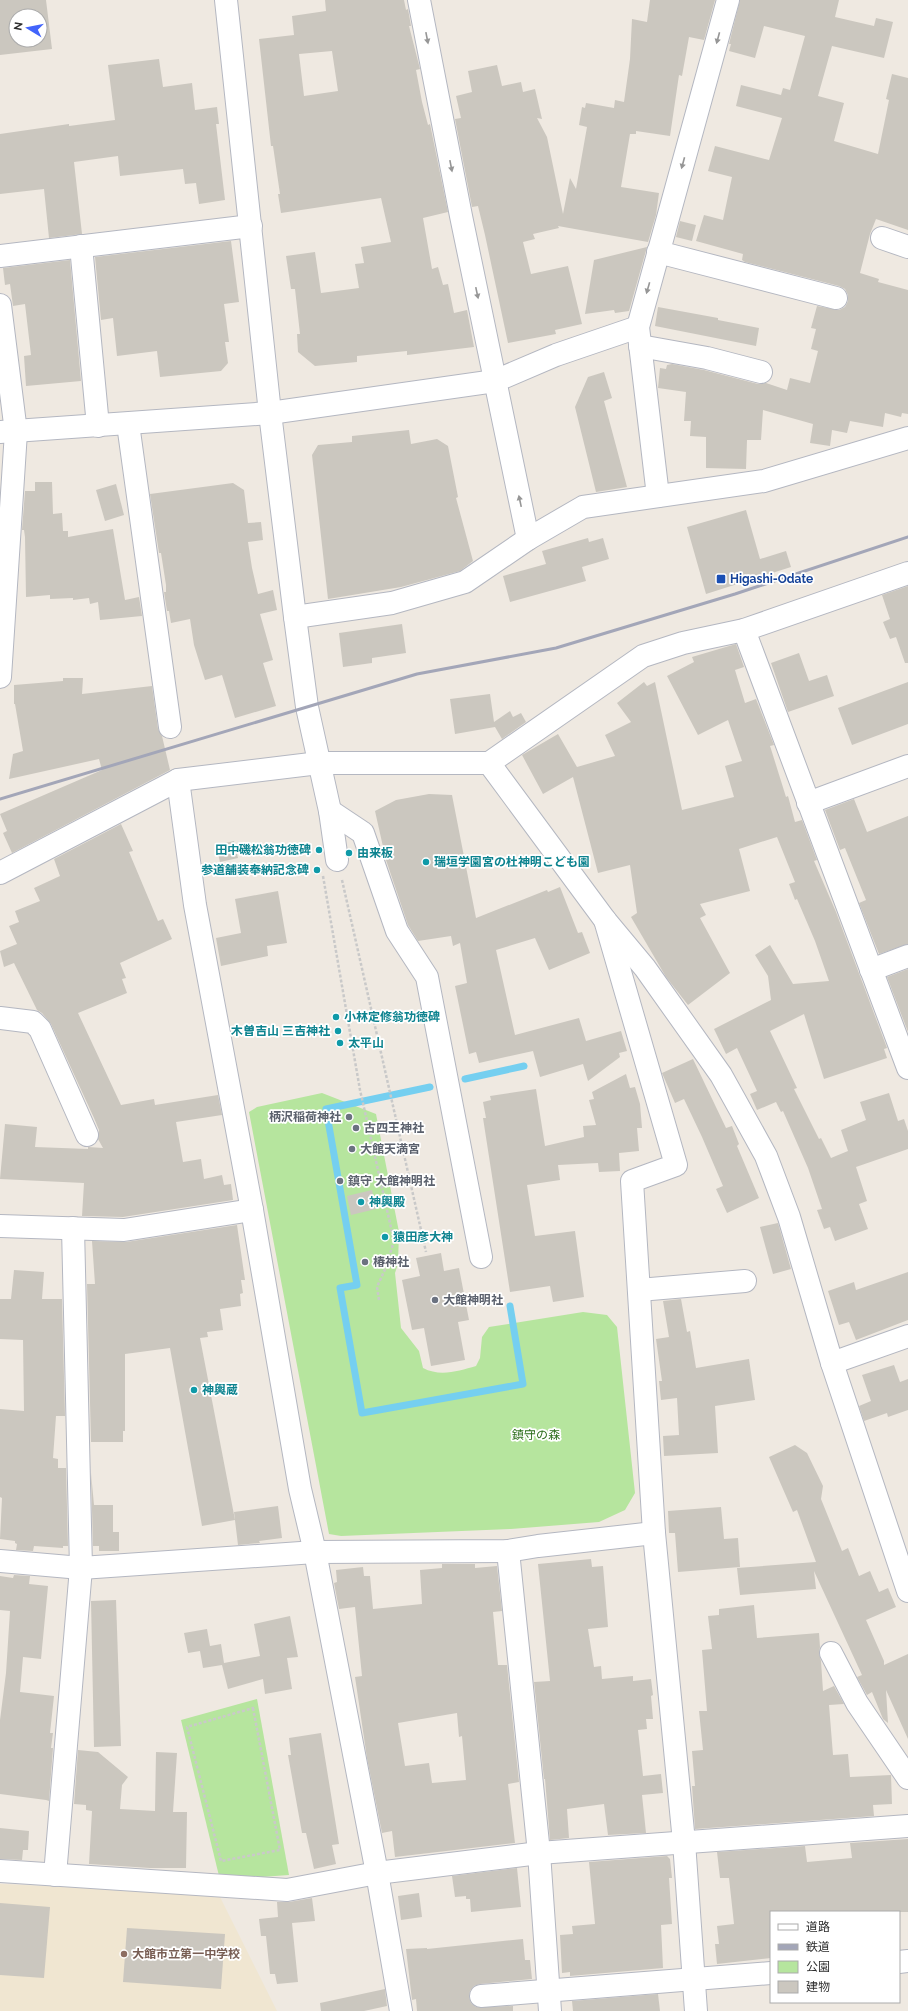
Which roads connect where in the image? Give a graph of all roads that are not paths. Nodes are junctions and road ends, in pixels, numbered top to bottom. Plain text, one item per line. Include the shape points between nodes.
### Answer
1 (226, 0) edge
2 (419, 0) edge
3 (728, 0) edge
4 (250, 226) junction
5 (882, 238) dead end
6 (81, 246) junction
7 (908, 247) edge
8 (658, 252) junction
9 (0, 256) edge
10 (836, 298) dead end
11 (0, 305) edge
12 (639, 337) junction
13 (761, 372) dead end
14 (495, 381) junction
15 (270, 413) junction
16 (128, 424) junction
17 (98, 426) junction
18 (8, 432) edge
19 (908, 438) edge
20 (658, 496) junction
21 (528, 539) junction
22 (908, 573) edge
23 (294, 617) junction
24 (744, 630) junction
25 (0, 677) edge
26 (170, 726) dead end
27 (489, 762) junction
28 (319, 763) junction
29 (908, 766) edge
30 (178, 780) junction
31 (808, 803) junction
32 (330, 811) junction
33 (337, 860) road end
34 (0, 873) edge
35 (605, 920) junction
36 (908, 956) edge
37 (871, 970) junction
38 (0, 1018) edge
39 (908, 1068) edge
40 (87, 1135) dead end
41 (252, 1210) junction
42 (0, 1226) edge
43 (73, 1228) junction
44 (481, 1257) dead end
45 (745, 1281) dead end
46 (639, 1290) junction
47 (908, 1336) edge
48 (832, 1362) junction
49 (654, 1533) junction
50 (508, 1551) junction
51 (316, 1552) junction
52 (0, 1561) edge
53 (81, 1568) junction
54 (908, 1591) edge
55 (831, 1654) dead end
56 (908, 1778) edge
57 (908, 1826) edge
58 (684, 1842) junction
59 (539, 1853) junction
60 (0, 1871) edge
61 (377, 1873) junction
62 (55, 1875) junction
63 (770, 1973) edge
64 (694, 1979) junction
65 (481, 1996) dead end
66 (549, 2000) edge
67 (401, 2011) edge
68 (696, 2011) edge

1 - 4 street
2 -> 14 street
3 -> 8 street
4 - 6 street
4 - 15 street
5 - 7 street
6 - 9 street
6 - 17 street
8 - 10 street
8 -> 12 street
11 - 18 street
12 - 13 street
12 - 14 street via 556,355
12 - 20 street
14 - 15 street
21 -> 14 street
15 - 16 street
15 - 23 street
16 - 17 street
16 - 26 street
17 - 18 street
18 - 25 street
19 - 20 street via 764,481
20 - 21 street via 583,507
21 - 23 street via 465,582 392,603
22 - 24 street
23 - 28 street via 307,707
24 - 27 street via 683,643 642,656
24 - 31 street
27 - 28 street
27 - 35 street
28 - 30 street
28 - 32 street
29 - 31 street
30 - 34 street
30 - 41 street via 195,905
31 - 37 street
32 - 33 street
32 - 44 street via 363,833 397,931 427,977
35 - 46 street via 676,1165 632,1181
35 - 48 street via 645,968 721,1074 766,1156 789,1217
36 - 37 street
37 - 39 street
38 - 40 street via 33,1022 40,1029
41 - 43 street via 124,1230
41 - 51 street via 300,1489
42 - 43 street
43 - 53 street
45 - 46 street
46 - 49 street
47 - 48 street
48 - 54 street
49 - 50 street
49 - 58 street
50 - 51 street
50 - 59 street
51 - 53 street
51 - 61 street
52 - 53 street
53 - 62 street
55 - 56 street via 857,1703
57 - 58 street
58 - 59 street
58 - 64 street
59 - 61 street
59 - 66 street
60 - 62 street
61 - 62 street via 287,1890
61 - 67 street
63 - 64 street
64 - 66 street
64 - 68 street
65 - 66 street

